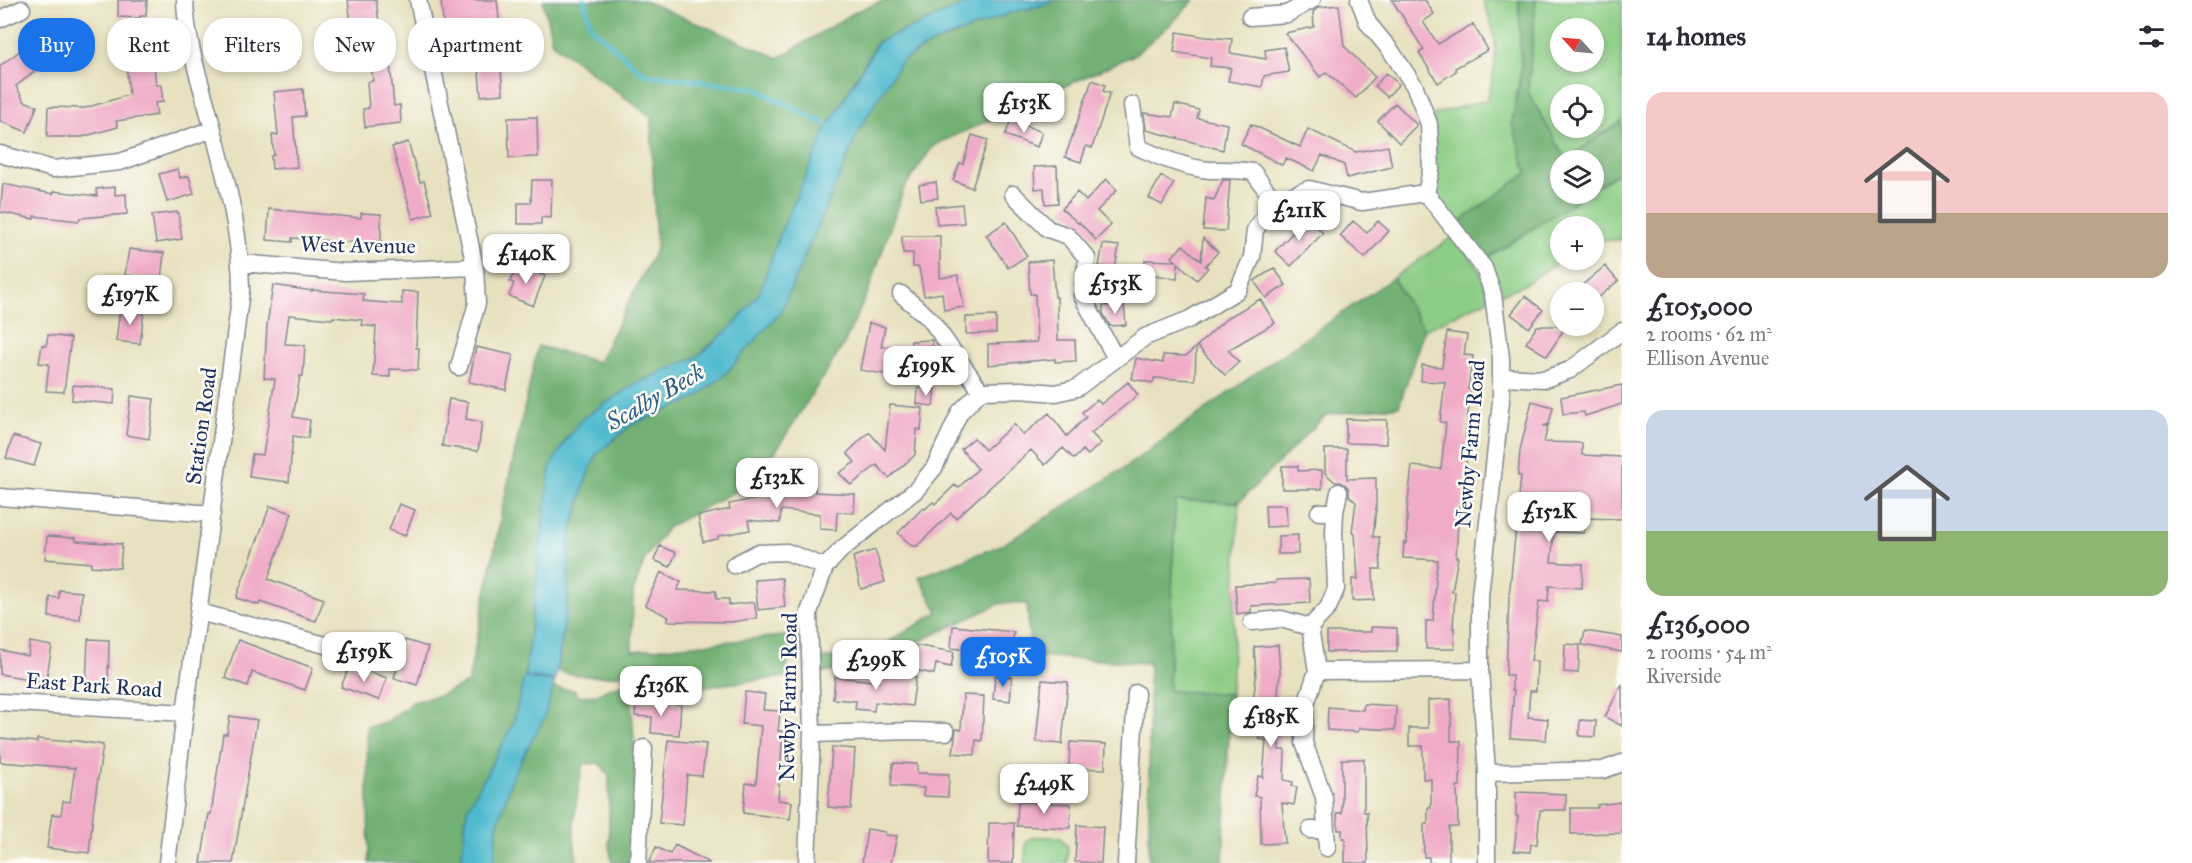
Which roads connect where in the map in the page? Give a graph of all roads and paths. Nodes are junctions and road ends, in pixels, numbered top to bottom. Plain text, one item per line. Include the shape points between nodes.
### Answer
1 (185, 0) edge
2 (418, 0) edge
3 (1312, 0) edge
4 (1359, 0) edge
5 (22, 9) dead end
6 (1250, 17) dead end
7 (0, 19) edge
8 (1132, 105) dead end
9 (213, 129) junction
10 (0, 154) edge
11 (1426, 193) junction
12 (1013, 194) dead end
13 (1275, 202) junction
14 (241, 262) junction
15 (475, 267) junction
16 (901, 294) dead end
17 (1622, 331) edge
18 (1115, 357) junction
19 (459, 367) dead end
20 (1503, 378) junction
21 (981, 391) junction
22 (1339, 492) dead end
23 (0, 497) edge
24 (212, 514) junction
25 (734, 565) dead end
26 (825, 567) junction
27 (199, 612) junction
28 (1252, 622) dead end
29 (1310, 627) junction
30 (347, 646) dead end
31 (1479, 670) junction
32 (1317, 671) junction
33 (1136, 693) dead end
34 (0, 702) edge
35 (185, 713) junction
36 (946, 732) dead end
37 (812, 734) junction
38 (644, 748) dead end
39 (1622, 763) edge
40 (1487, 773) junction
41 (1327, 848) dead end
42 (167, 863) edge
43 (639, 863) edge
44 (807, 863) edge
45 (1126, 863) edge
46 (1487, 863) edge

1 - 9 street, Station Road via 186,21
2 - 15 street
3 - 6 street via 1287,14
4 - 11 street via 1368,23 1415,87 1429,124 1431,170
5 - 7 street
8 - 13 street via 1138,147 1161,158 1209,170 1234,168 1253,172
9 - 10 street via 120,162 53,169
9 - 14 street, Station Road via 233,204
11 - 13 street via 1362,202 1309,189
11 - 20 street, Newby Farm Road via 1484,268 1493,294
12 - 18 street via 1048,229 1068,236 1087,258 1082,296
13 - 18 street via 1256,230 1252,257 1238,290 1190,320 1145,337
14 - 15 street, West Avenue via 345,272
14 - 24 street, Station Road via 241,291
15 - 19 street via 477,303
16 - 21 street via 930,319
17 - 20 street via 1570,370 1545,379
18 - 21 street via 1077,388 1056,393
20 - 31 street, Newby Farm Road via 1480,596
21 - 26 street, Newby Farm Road via 960,412 934,468 916,489
22 - 29 street via 1327,512 1336,589 1328,608
23 - 24 street
24 - 27 street, Station Road
25 - 26 street via 757,553 787,552
26 - 37 street, Newby Farm Road via 809,612
27 - 30 street via 333,647
27 - 35 street, Station Road
28 - 29 street via 1281,619
29 - 32 street
31 - 32 street
31 - 40 street, Newby Farm Road
32 - 41 street via 1305,707 1304,743 1324,797 1318,830
33 - 45 street
34 - 35 street, East Park Road
35 - 42 street, Station Road
36 - 37 street
37 - 44 street, Newby Farm Road
38 - 43 street
39 - 40 street via 1603,770
40 - 46 street, Newby Farm Road

